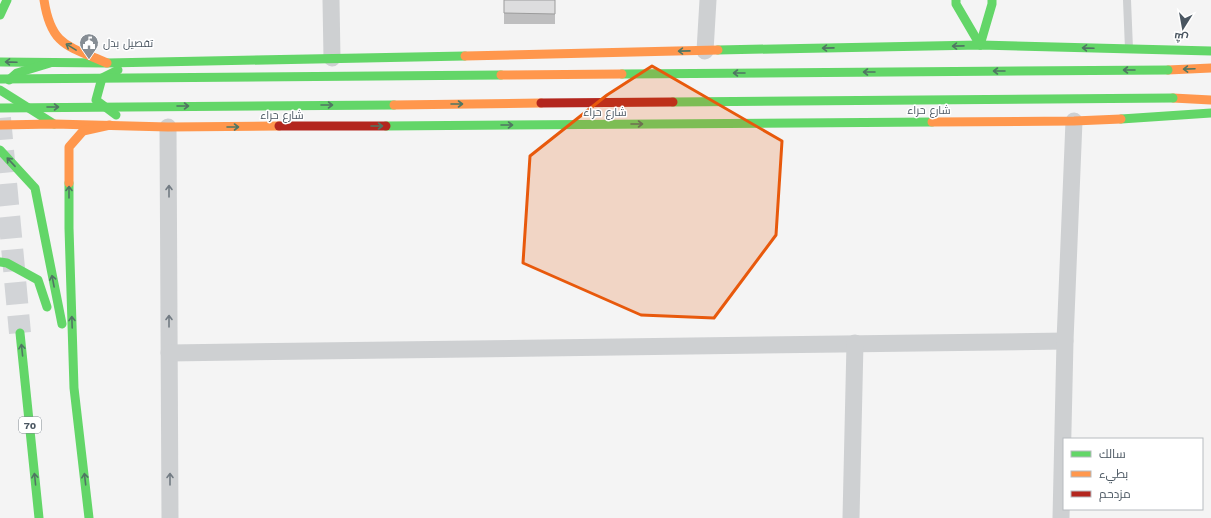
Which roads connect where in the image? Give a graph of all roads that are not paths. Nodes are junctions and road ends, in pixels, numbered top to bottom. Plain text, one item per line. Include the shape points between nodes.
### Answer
1 (7, 0) edge
2 (44, 0) edge
3 (332, 0) edge
4 (708, 0) edge
5 (956, 0) edge
6 (992, 0) edge
7 (1127, 0) edge
8 (0, 15) edge
9 (980, 45) junction
10 (1129, 49) junction
11 (705, 51) junction
12 (1211, 52) edge
13 (332, 58) junction
14 (0, 62) edge
15 (131, 62) junction
16 (50, 63) junction
17 (107, 63) junction
18 (1211, 68) edge
19 (102, 78) junction
20 (0, 79) edge
21 (0, 86) edge
22 (0, 90) edge
23 (1211, 100) edge
24 (0, 108) edge
25 (1211, 113) edge
26 (1074, 121) junction
27 (54, 124) junction
28 (110, 125) junction
29 (0, 126) edge
30 (141, 126) junction
31 (168, 128) junction
32 (0, 150) edge
33 (0, 262) edge
34 (52, 323) dead end
35 (20, 333) tunnel mouth
36 (1065, 341) junction
37 (855, 343) junction
38 (169, 353) junction
39 (65, 359) dead end
40 (74, 388) junction
41 (1063, 438) edge
42 (1063, 459) edge
43 (39, 518) edge
44 (89, 518) edge
45 (170, 518) edge
46 (851, 518) edge
47 (1062, 518) edge

1 - 8 main road
17 -> 2 main road via 74,49 55,36 46,17
3 - 13 street
4 - 11 street
5 - 9 main road
6 - 9 main road
7 - 10 lane
10 -> 9 main road
9 -> 11 main road
10 - 12 main road
11 -> 13 main road
13 - 15 main road
16 -> 14 main road
15 - 17 main road
15 - 19 main road
16 - 17 main road
16 - 21 main road via 17,73
18 -> 19 main road, bridge
19 - 20 main road, bridge
19 - 30 main road via 96,100 112,113
22 - 27 main road
24 -> 23 main road, شارع حراء, bridge via 1173,98
25 - 26 main road, شارع حراء
31 -> 26 main road, شارع حراء
26 - 36 street
27 - 28 main road, شارع حراء
27 - 29 main road, شارع حراء
28 - 30 main road, شارع حراء
40 -> 28 main road via 69,147 83,131
30 - 31 main road, شارع حراء
38 -> 31 street
40 -> 32 main road via 35,188
33 - 34 main road via 8,263 38,280
43 -> 35 main road, 70
36 - 37 street
36 - 41 street
37 - 38 street
37 - 46 street
45 -> 38 street
39 - 40 main road
44 -> 40 main road
42 - 47 street

